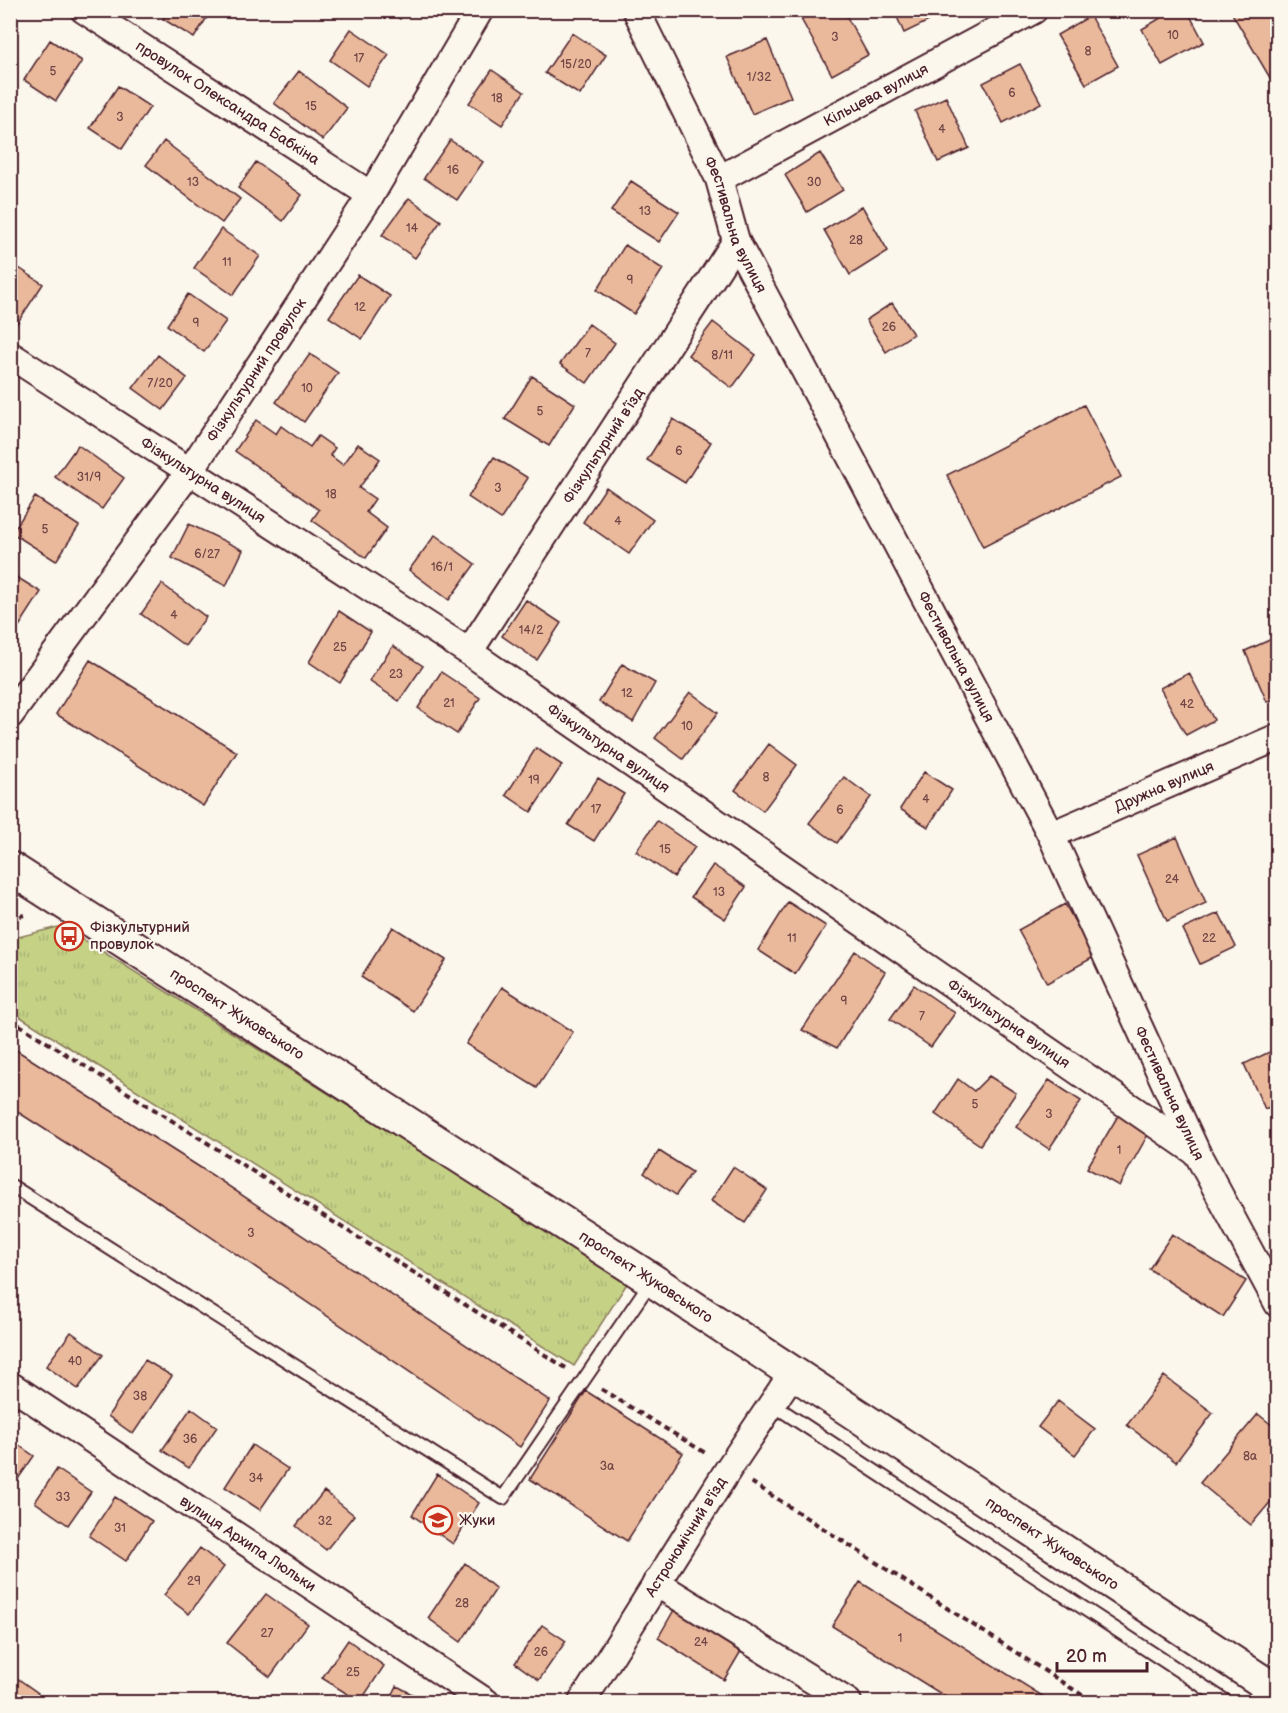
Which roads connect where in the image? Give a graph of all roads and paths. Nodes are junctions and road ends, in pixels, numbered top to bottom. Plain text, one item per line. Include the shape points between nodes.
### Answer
1 (84, 10) edge
2 (480, 10) edge
3 (636, 10) edge
4 (1034, 10) edge
5 (719, 179) junction
6 (372, 195) junction
7 (736, 241) junction
8 (10, 355) edge
9 (190, 471) junction
10 (469, 652) junction
11 (10, 715) edge
12 (1278, 737) edge
13 (1051, 835) junction
14 (10, 868) edge
15 (10, 1019) edge
16 (1197, 1153) junction
17 (10, 1185) edge
18 (652, 1280) junction
19 (1278, 1304) edge
20 (792, 1374) junction
21 (585, 1379) junction
22 (10, 1385) edge
23 (771, 1404) junction
24 (729, 1468) junction
25 (656, 1583) junction
26 (1278, 1692) edge
27 (486, 1702) edge
28 (582, 1702) edge
29 (848, 1702) edge
30 (1093, 1702) edge
31 (1227, 1702) edge

1 - 6 street, провулок Олександра Бабкіна
2 - 6 street, Фізкультурний провулок
3 - 5 street, Фестивальна вулиця
4 - 5 street, Кільцева вулиця
5 - 7 street, Фестивальна вулиця
6 - 9 street, Фізкультурний провулок
7 - 10 street, Фізкультурний в’їзд
7 - 13 street, Фестивальна вулиця
8 - 9 street, Фізкультурна вулиця
9 - 10 street, Фізкультурна вулиця
9 - 11 street, Фізкультурний провулок
10 - 16 street, Фізкультурна вулиця
12 - 13 street, Дружна вулиця
13 - 16 street, Фестивальна вулиця
14 - 18 street, проспект Жуковського
15 - 21 path
16 - 19 street, Фестивальна вулиця
17 - 21 lane via 503,1498
18 - 20 street, проспект Жуковського
18 - 21 lane
20 - 23 street, Астрономічний в'їзд
20 - 26 street, проспект Жуковського
21 - 24 path
22 - 27 street, вулиця Архипа Люльки
23 - 24 street, Астрономічний в'їзд
23 - 31 lane
24 - 25 street, Астрономічний в'їзд
24 - 30 path
25 - 28 street, Астрономічний в'їзд
25 - 29 street

